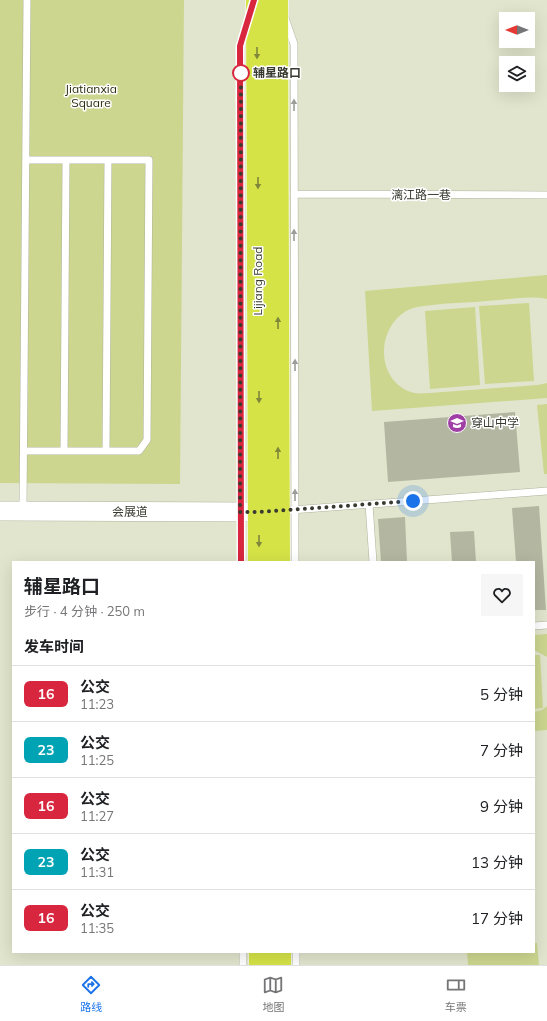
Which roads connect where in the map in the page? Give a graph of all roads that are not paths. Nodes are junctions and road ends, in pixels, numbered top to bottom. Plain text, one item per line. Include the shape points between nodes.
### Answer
1 (27, 0) edge
2 (256, 0) edge
3 (278, 0) edge
4 (26, 160) junction
5 (66, 160) junction
6 (108, 160) junction
7 (294, 194) junction
8 (547, 195) edge
9 (24, 451) junction
10 (64, 451) junction
11 (106, 451) junction
12 (547, 491) edge
13 (369, 504) junction
14 (0, 511) edge
15 (23, 511) junction
16 (268, 511) junction
17 (242, 561) edge
18 (259, 561) edge
19 (279, 561) edge
20 (294, 561) edge
21 (373, 561) edge
22 (547, 625) edge
23 (535, 626) edge
24 (243, 953) edge
25 (260, 953) edge
26 (280, 953) edge
27 (296, 953) edge
28 (243, 965) edge
29 (260, 965) edge
30 (280, 965) edge
31 (296, 965) edge

1 - 4 lane
2 -> 16 highway, Lijiang Road
7 -> 3 lane via 294,44
16 -> 3 highway, Lijiang Road
4 - 5 lane
4 - 9 lane
5 - 6 lane
5 - 10 lane
6 - 11 lane
6 - 11 lane via 149,160 149,183 147,440 139,451
7 - 8 lane, 漓江路一巷
16 -> 7 lane
9 - 10 lane
9 - 15 lane
10 - 11 lane
12 - 13 lane
13 - 16 lane
13 - 21 lane
14 - 15 street, 会展道
15 - 16 street, 会展道
16 - 17 lane
16 -> 18 highway, Lijiang Road
16 - 19 highway, Lijiang Road
16 - 20 lane
22 - 23 lane
24 - 28 lane
25 - 29 highway
26 - 30 highway
27 - 31 lane

